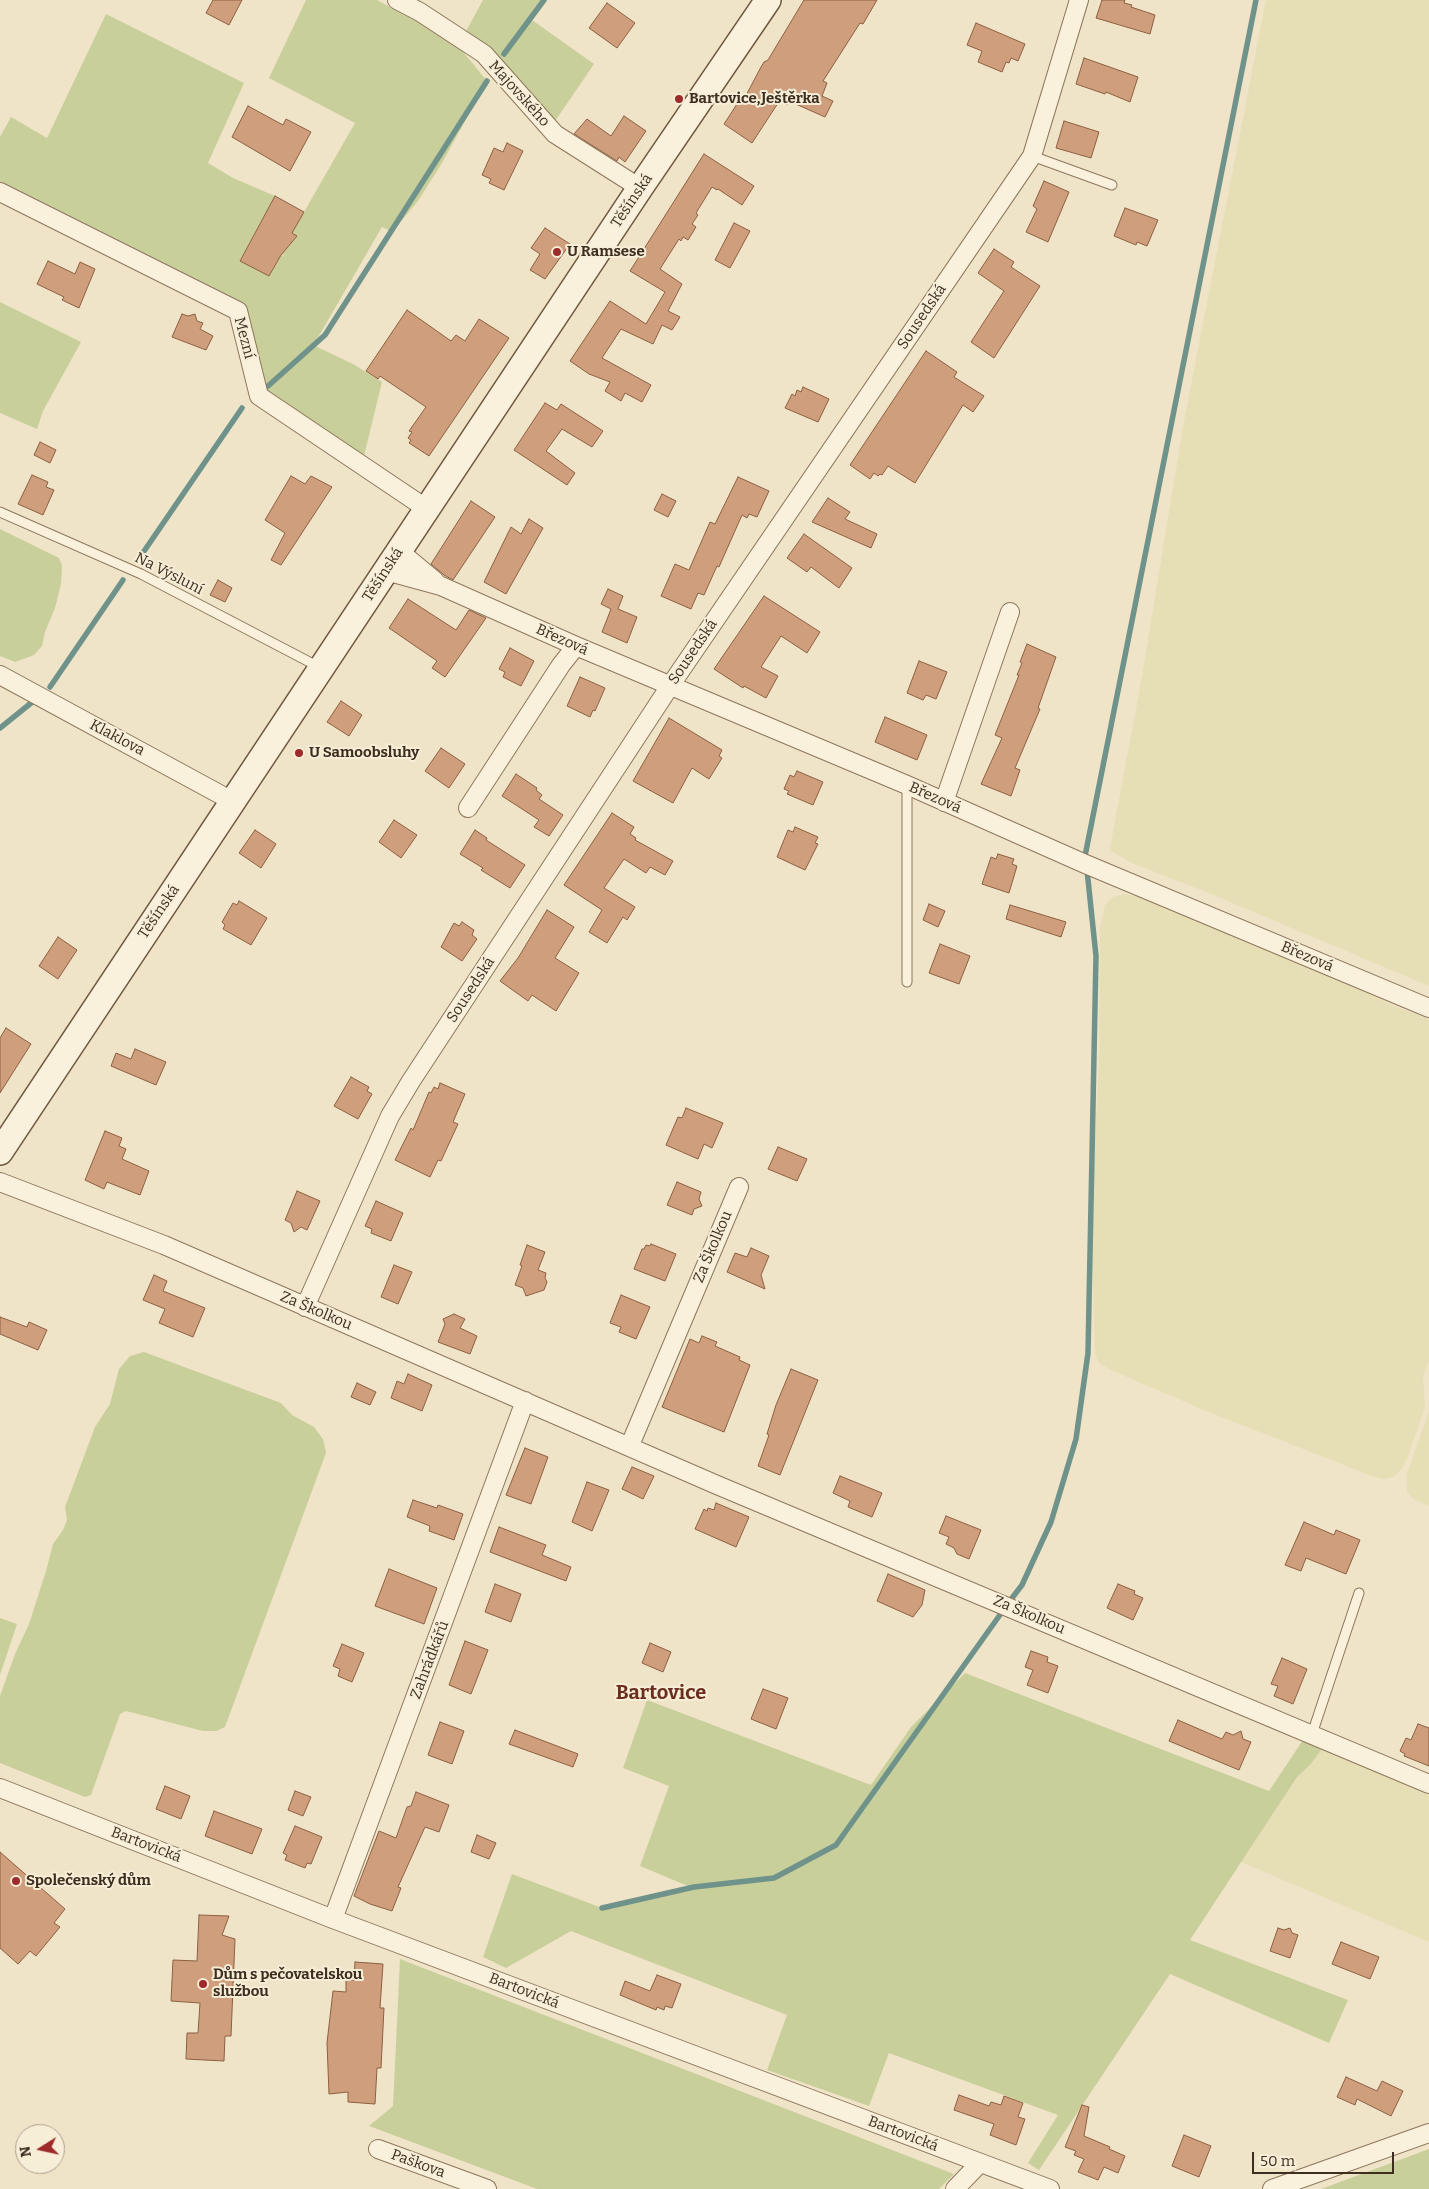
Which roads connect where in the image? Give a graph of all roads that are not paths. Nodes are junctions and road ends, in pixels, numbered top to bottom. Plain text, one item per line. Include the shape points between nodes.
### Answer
1 (397, 0) edge
2 (768, 0) edge
3 (1079, 0) edge
4 (1032, 156) junction
5 (1112, 185) dead end
6 (640, 188) junction
7 (0, 192) edge
8 (428, 509) junction
9 (0, 512) edge
10 (393, 561) junction
11 (442, 586) junction
12 (1010, 612) dead end
13 (576, 646) junction
14 (322, 668) junction
15 (0, 675) edge
16 (670, 686) junction
17 (907, 785) junction
18 (234, 802) junction
19 (944, 802) junction
20 (468, 808) dead end
21 (907, 982) dead end
22 (1429, 1008) edge
23 (0, 1152) edge
24 (0, 1182) edge
25 (739, 1187) dead end
26 (305, 1306) junction
27 (525, 1401) junction
28 (630, 1445) junction
29 (1359, 1593) dead end
30 (1312, 1734) junction
31 (1429, 1784) edge
32 (0, 1788) edge
33 (333, 1919) junction
34 (1429, 2132) edge
35 (378, 2149) dead end
36 (979, 2164) junction
37 (486, 2189) edge
38 (955, 2189) edge
39 (1050, 2189) edge
40 (1272, 2189) edge

1 - 6 street, Majovského via 484,54 555,134
2 - 6 main road, Těšínská
3 - 4 street, Sousedská
4 - 5 lane
4 - 16 street, Sousedská
6 - 8 main road, Těšínská
7 - 8 street, Mezní via 238,311 259,396
8 - 10 main road, Těšínská
9 - 14 lane, Na Výsluní via 141,574
10 - 11 street, Březová
10 - 11 street, Březová
10 - 14 main road, Těšínská
11 - 13 street, Březová
12 - 19 street
13 - 16 street, Březová
13 - 20 street
14 - 18 main road, Těšínská
15 - 18 street, Klaklova
16 - 17 street, Březová
16 - 26 street, Sousedská via 394,1109
17 - 19 street, Březová
17 - 21 lane
18 - 23 main road, Těšínská
19 - 22 street, Březová
24 - 26 street, Za Školkou via 164,1245
25 - 28 street, Za Školkou
26 - 27 street, Za Školkou
27 - 28 street, Za Školkou
27 - 33 street, Zahrádkářů
28 - 30 street, Za Školkou via 717,1485
29 - 30 lane
30 - 31 street, Za Školkou
32 - 33 street, Bartovická
33 - 36 street, Bartovická
34 - 40 street
35 - 37 street, Paškova
36 - 38 street
36 - 39 street, Bartovická

